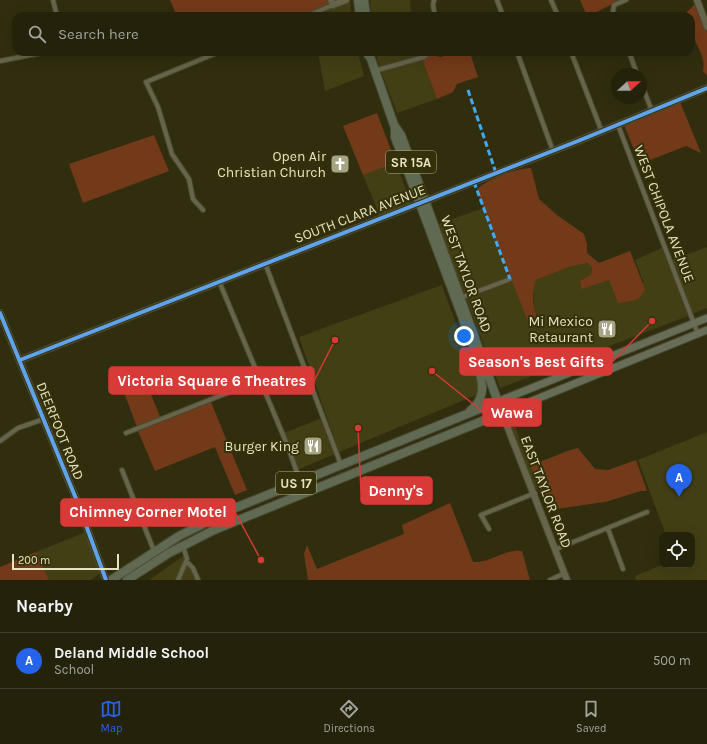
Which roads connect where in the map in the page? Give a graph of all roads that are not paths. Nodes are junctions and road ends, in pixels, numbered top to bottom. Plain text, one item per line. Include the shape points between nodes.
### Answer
1 (53, 0) edge
2 (346, 0) edge
3 (360, 0) edge
4 (364, 0) edge
5 (434, 0) edge
6 (497, 0) edge
7 (551, 0) edge
8 (626, 0) edge
9 (697, 0) edge
10 (332, 2) edge
11 (56, 12) edge
12 (313, 12) edge
13 (360, 12) edge
14 (364, 12) edge
15 (365, 12) edge
16 (435, 12) edge
17 (502, 12) edge
18 (556, 12) edge
19 (614, 12) edge
20 (707, 27) edge
21 (26, 56) edge
22 (209, 56) edge
23 (371, 56) edge
24 (425, 56) edge
25 (518, 56) edge
26 (573, 56) edge
27 (630, 56) edge
28 (0, 61) edge
29 (635, 68) edge
30 (374, 71) junction
31 (706, 90) edge
32 (647, 98) edge
33 (652, 111) junction
34 (618, 125) junction
35 (602, 132) junction
36 (553, 151) junction
37 (422, 201) junction
38 (203, 210) dead end
39 (265, 263) junction
40 (510, 279) dead end
41 (219, 281) junction
42 (457, 299) junction
43 (0, 312) edge
44 (707, 318) edge
45 (694, 323) junction
46 (707, 330) edge
47 (698, 334) junction
48 (475, 355) junction
49 (20, 360) junction
50 (260, 380) junction
51 (497, 402) junction
52 (502, 413) junction
53 (465, 415) junction
54 (44, 419) junction
55 (126, 433) dead end
56 (0, 441) edge
57 (359, 458) junction
58 (342, 465) junction
59 (122, 470) dead end
60 (346, 476) junction
61 (300, 481) junction
62 (332, 482) junction
63 (535, 494) junction
64 (647, 512) dead end
65 (489, 529) dead end
66 (608, 529) junction
67 (191, 530) junction
68 (183, 545) junction
69 (556, 549) junction
70 (154, 551) junction
71 (186, 561) junction
72 (623, 569) dead end
73 (122, 572) junction
74 (565, 573) junction
75 (106, 580) edge
76 (111, 580) edge
77 (116, 580) edge
78 (127, 580) edge
79 (178, 580) edge
80 (198, 580) edge
81 (550, 580) edge
82 (567, 580) edge

1 - 11 street
2 - 10 street
3 - 13 highway
3 - 14 street
4 - 15 highway
5 - 16 street
6 - 17 street
7 - 18 street
8 - 19 street via 614,5
9 - 20 street
10 - 12 street
21 - 28 street
22 - 38 street via 146,82 158,107 172,154 189,179 193,199
23 - 30 highway, SR 15A
24 - 30 street
25 - 36 street
26 - 35 street
27 - 29 street
30 - 37 highway, WEST TAYLOR ROAD / SR 15A via 394,126 395,137
31 - 33 street, SOUTH CLARA AVENUE
32 - 33 street
33 - 34 street, SOUTH CLARA AVENUE
34 - 35 street, SOUTH CLARA AVENUE
34 - 45 street, WEST CHIPOLA AVENUE
35 - 36 street, SOUTH CLARA AVENUE
36 - 37 street, SOUTH CLARA AVENUE
37 - 39 street, SOUTH CLARA AVENUE
37 - 42 highway, WEST TAYLOR ROAD / SR 15A
37 - 42 highway, WEST TAYLOR ROAD / SR 15A via 440,260
39 - 41 street, SOUTH CLARA AVENUE
39 - 58 street
40 - 42 street
41 - 49 street, SOUTH CLARA AVENUE
41 - 50 street
42 - 48 highway, WEST TAYLOR ROAD / SR 15A
42 - 51 highway, WEST TAYLOR ROAD / SR 15A via 472,331
43 - 49 street, DEERFOOT ROAD
44 - 45 main road, US 17
45 - 47 street, WEST CHIPOLA AVENUE
45 - 51 main road, US 17
46 - 47 main road, US 17
47 - 52 main road, US 17
48 - 51 highway, WEST TAYLOR ROAD / SR 15A
48 - 53 highway via 483,392 474,408
49 - 54 street, DEERFOOT ROAD
50 - 55 street
50 - 61 street
51 - 52 highway, WEST TAYLOR ROAD / SR 15A
51 - 53 highway, US 17
52 - 60 highway, US 17
52 - 63 street, EAST TAYLOR ROAD
53 - 57 highway, US 17
54 - 56 street via 18,428
54 - 75 street, DEERFOOT ROAD
57 - 58 highway, US 17
57 - 60 highway via 349,467
58 - 61 highway, US 17
58 - 62 highway via 339,475
59 - 70 street
60 - 62 highway, US 17
61 - 67 highway, US 17 via 235,508
62 - 68 highway, US 17
63 - 65 street via 481,515
63 - 69 street, EAST TAYLOR ROAD
64 - 66 street
66 - 69 street
66 - 72 street
67 - 68 highway
67 - 70 highway, US 17
68 - 71 street via 187,554
68 - 78 highway, US 17
69 - 74 street, EAST TAYLOR ROAD
70 - 73 highway, US 17
71 - 79 street
71 - 80 street via 193,568
73 - 76 highway, US 17
73 - 77 highway
74 - 81 street
74 - 82 street, EAST TAYLOR ROAD

